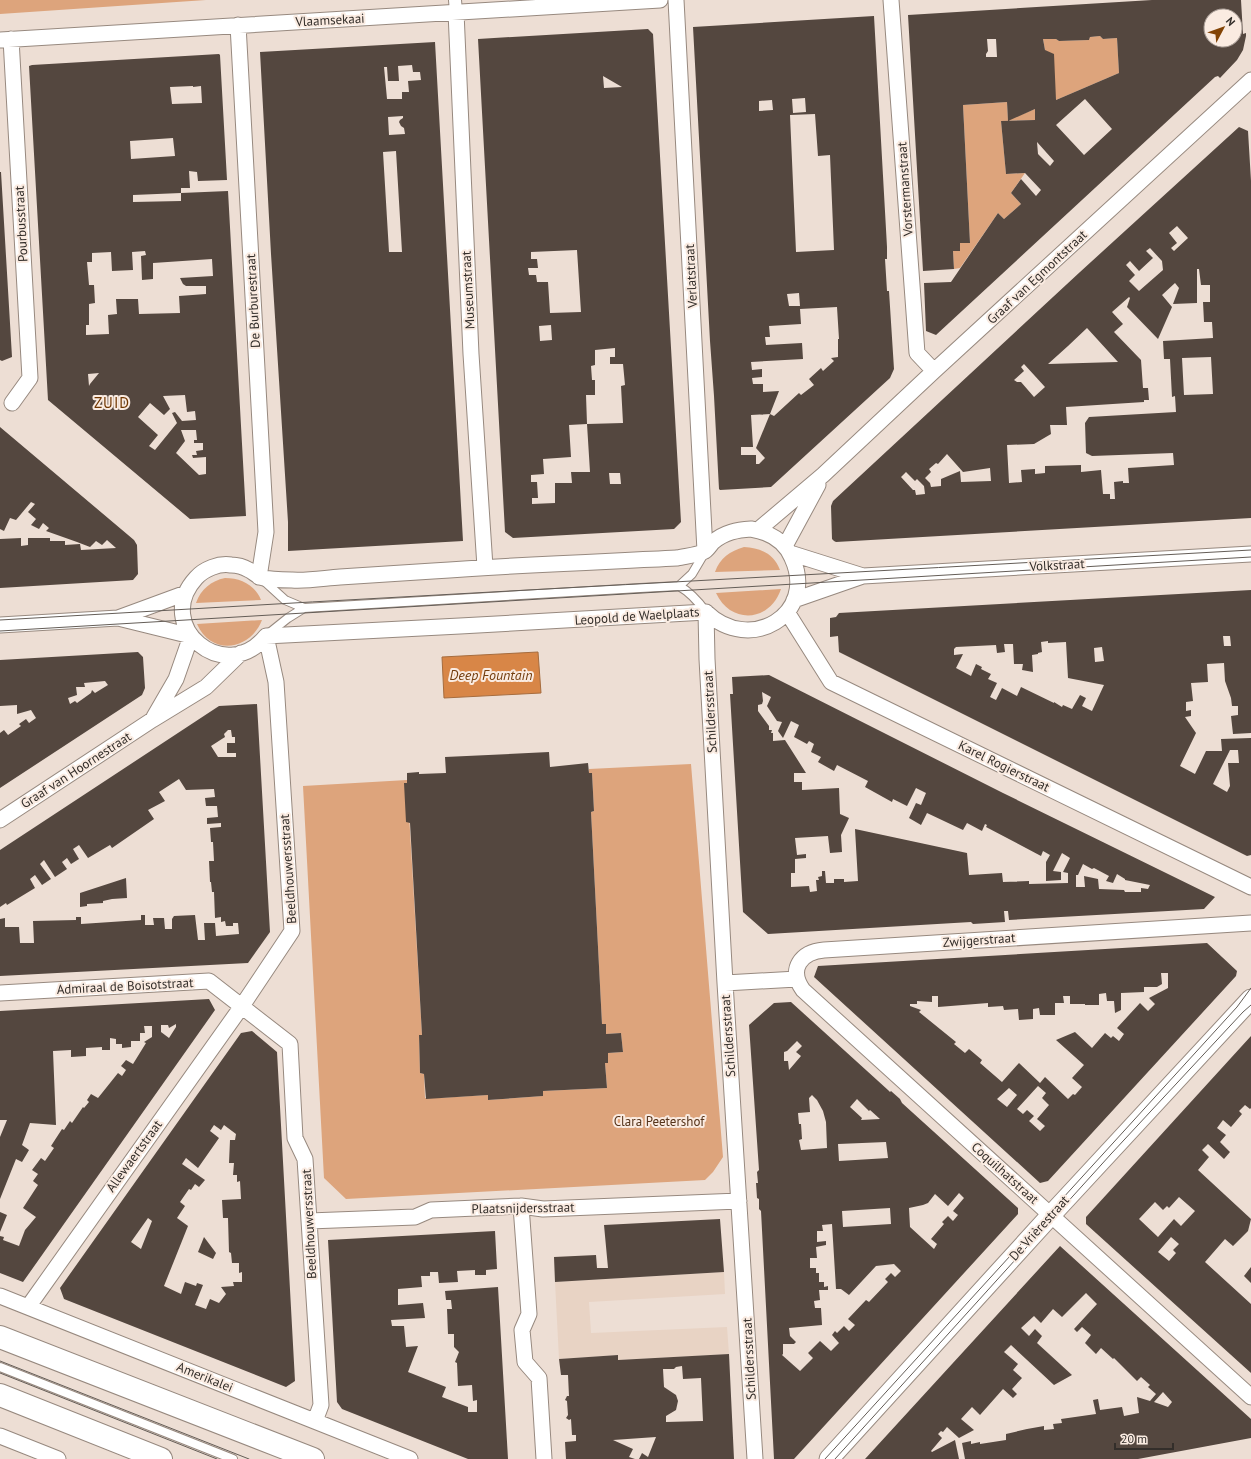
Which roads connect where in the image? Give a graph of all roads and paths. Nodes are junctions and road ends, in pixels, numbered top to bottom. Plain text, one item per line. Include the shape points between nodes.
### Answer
1 (660, 0) edge
2 (676, 0) edge
3 (891, 0) edge
4 (456, 6) edge
5 (238, 25) junction
6 (6, 39) edge
7 (1251, 80) edge
8 (934, 371) junction
9 (12, 403) dead end
10 (823, 475) junction
11 (758, 530) junction
12 (788, 550) junction
13 (705, 551) junction
14 (1251, 554) edge
15 (485, 567) junction
16 (864, 576) junction
17 (259, 577) junction
18 (679, 586) junction
19 (186, 593) junction
20 (790, 606) junction
21 (304, 608) junction
22 (706, 612) junction
23 (118, 618) junction
24 (0, 625) edge
25 (191, 636) junction
26 (266, 636) junction
27 (241, 653) junction
28 (152, 720) junction
29 (0, 820) edge
30 (1251, 887) edge
31 (1251, 923) edge
32 (797, 979) junction
33 (725, 984) junction
34 (0, 993) edge
35 (1251, 999) edge
36 (242, 1006) junction
37 (739, 1201) junction
38 (521, 1206) junction
39 (1051, 1215) junction
40 (309, 1221) junction
41 (0, 1296) edge
42 (28, 1307) junction
43 (0, 1337) edge
44 (0, 1367) edge
45 (0, 1395) edge
46 (1251, 1397) edge
47 (315, 1421) junction
48 (0, 1436) edge
49 (58, 1459) edge
50 (161, 1459) edge
51 (233, 1459) edge
52 (313, 1459) edge
53 (410, 1459) edge
54 (544, 1459) edge
55 (755, 1459) edge
56 (828, 1459) edge

1 - 4 street, Vlaamsekaai
2 - 13 street, Verlatstraat
3 - 8 street, Vorstermanstraat via 917,353
4 - 5 street, Vlaamsekaai
4 - 15 street, Museumstraat via 471,354
5 - 6 street, Vlaamsekaai
5 - 17 street, De Burburestraat via 266,532
6 - 9 street, Pourbusstraat via 30,378
7 - 8 street, Graaf van Egmontstraat
8 - 10 street, Graaf van Egmontstraat
10 - 11 street, Graaf van Egmontstraat
10 - 12 street, Graaf van Egmontstraat via 807,503
11 - 12 street via 774,537
11 - 13 street via 730,532 720,536
12 - 16 street, Volkstraat
12 - 20 street via 798,575 798,584
13 - 15 street via 677,558
13 - 18 lane via 692,574
14 - 16 street, Volkstraat
15 - 17 street via 295,580
16 - 20 street, Volkstraat
17 - 19 street via 237,565 217,566 198,576
17 - 21 lane via 285,600
18 - 21 lane
18 - 22 lane via 693,596
19 - 23 street
19 - 25 street via 183,602 184,619
20 - 22 street, Leopold de Waelplaats via 780,619 767,627 744,631 722,624
20 - 30 street, Karel Rogierstraat via 831,682
21 - 26 lane
22 - 26 street, Leopold de Waelplaats
22 - 33 street, Schildersstraat
23 - 24 street
23 - 25 street
25 - 27 street via 202,647 216,654
25 - 28 street, Graaf van Hoornestraat via 176,679
26 - 27 street via 257,645
26 - 36 street, Beeldhouwersstraat via 276,682 292,932
27 - 28 street, Graaf van Hoornestraat via 206,687
28 - 29 street, Graaf van Hoornestraat
31 - 32 street, Zwijgerstraat via 816,951 801,962 796,972
32 - 33 street
32 - 39 street, Coquilhatstraat via 803,990
33 - 37 street, Schildersstraat
34 - 36 street, Admiraal de Boisotstraat via 209,981
35 - 39 street, De Vrièrestraat
36 - 40 street, Beeldhouwersstraat via 290,1044 296,1138 305,1159
36 - 42 street, Allewaertstraat
37 - 38 street, Plaatsnijdersstraat via 543,1209
37 - 55 street, Schildersstraat
38 - 40 street, Plaatsnijdersstraat via 431,1210 415,1217
38 - 54 street via 529,1314 522,1330 525,1362 539,1378
39 - 46 street, Coquilhatstraat
39 - 56 street, De Vrièrestraat
40 - 47 street, Beeldhouwersstraat via 321,1405
41 - 42 street, Amerikalei
42 - 47 street, Amerikalei
43 - 52 main road
44 - 51 lane
45 - 50 main road
47 - 53 street, Amerikalei
48 - 49 street

